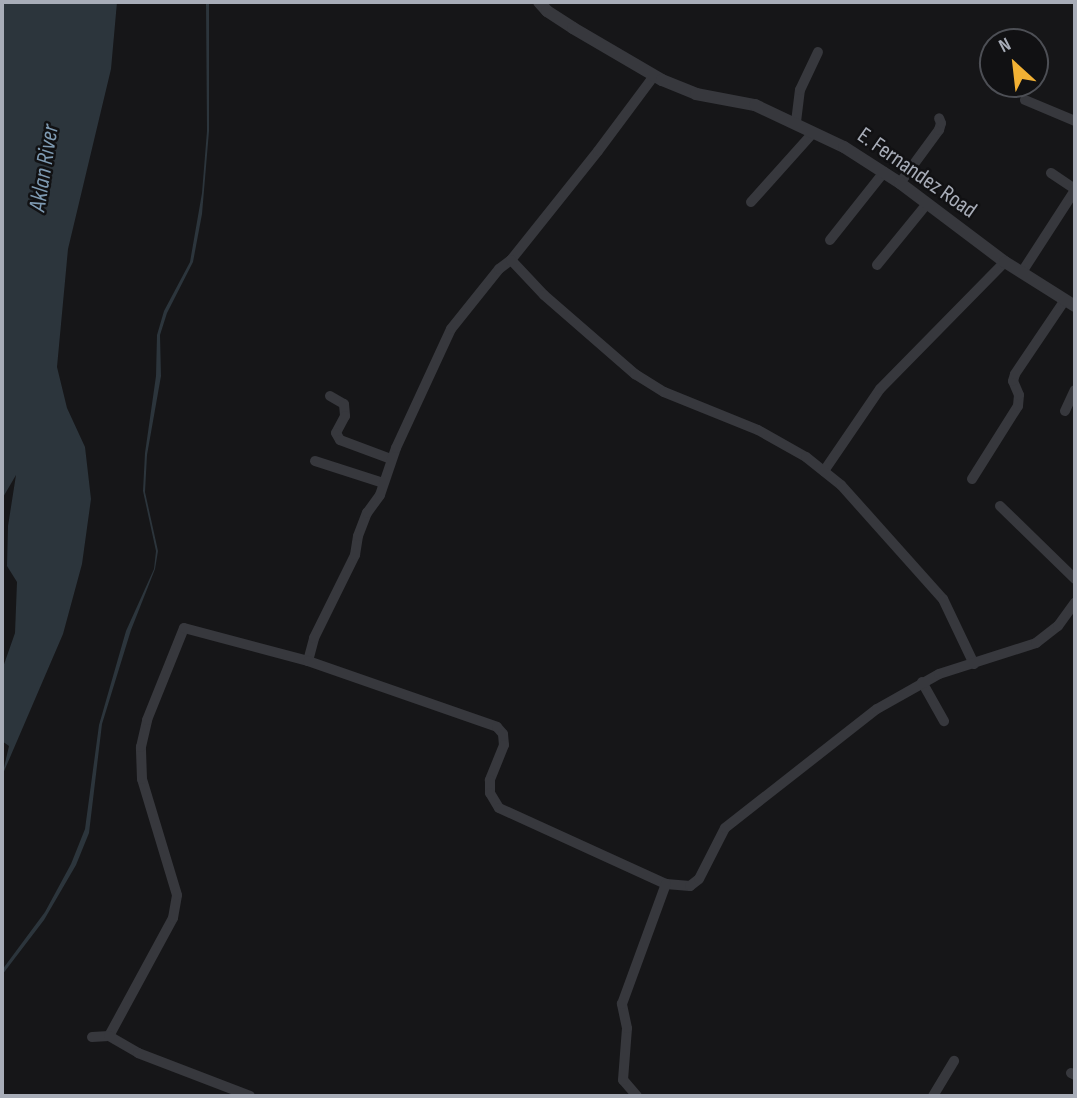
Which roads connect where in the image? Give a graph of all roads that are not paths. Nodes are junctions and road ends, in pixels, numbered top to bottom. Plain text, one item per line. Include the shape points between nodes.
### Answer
1 (540, 2) edge
2 (818, 52) dead end
3 (654, 76) junction
4 (1025, 100) dead end
5 (939, 118) dead end
6 (1075, 121) edge
7 (796, 122) junction
8 (813, 133) junction
9 (884, 172) junction
10 (1051, 173) dead end
11 (900, 183) junction
12 (1075, 190) edge
13 (751, 202) dead end
14 (926, 205) junction
15 (830, 240) dead end
16 (511, 260) junction
17 (1005, 262) junction
18 (877, 265) dead end
19 (1022, 272) junction
20 (1070, 303) edge
21 (1075, 390) edge
22 (330, 396) dead end
23 (1065, 411) dead end
24 (391, 459) junction
25 (315, 461) dead end
26 (824, 471) junction
27 (972, 479) dead end
28 (383, 483) junction
29 (1000, 506) dead end
30 (1075, 579) edge
31 (1075, 603) edge
32 (308, 661) junction
33 (974, 664) junction
34 (922, 682) junction
35 (944, 720) dead end
36 (666, 884) junction
37 (109, 1036) junction
38 (92, 1037) dead end
39 (954, 1061) dead end
40 (250, 1096) edge
41 (637, 1096) edge
42 (933, 1096) edge

1 - 3 street, E. Fernandez Road via 573,28
2 - 7 street via 800,90
3 - 7 street, E. Fernandez Road via 696,94 755,105
3 - 16 street
4 - 6 street
5 - 11 street via 939,130
7 - 8 street, E. Fernandez Road
8 - 9 street, E. Fernandez Road
8 - 13 street
9 - 11 street, E. Fernandez Road
9 - 15 street
10 - 12 street
11 - 14 street, E. Fernandez Road
12 - 19 street
14 - 17 street, E. Fernandez Road
14 - 18 street
16 - 24 street via 451,329
16 - 26 street via 635,374 664,392 758,430
17 - 19 street, E. Fernandez Road
17 - 26 street via 880,389
19 - 20 street, E. Fernandez Road
20 - 27 street via 1015,374 1018,406
21 - 23 street
22 - 24 street via 344,404 345,416 336,433 340,440
24 - 28 street
25 - 28 street
26 - 33 street via 943,598
28 - 32 street
29 - 30 street
31 - 33 street via 1058,626 1036,643
32 - 36 street via 497,727 504,745 490,780 490,793 499,808
32 - 37 street via 184,628 147,720 141,747 142,779 177,895 173,918
33 - 34 street
34 - 35 street
34 - 36 street via 877,709 725,828 699,879 690,886
36 - 41 street via 622,1004 627,1028 623,1080
37 - 38 street
37 - 40 street via 138,1053
39 - 42 street

